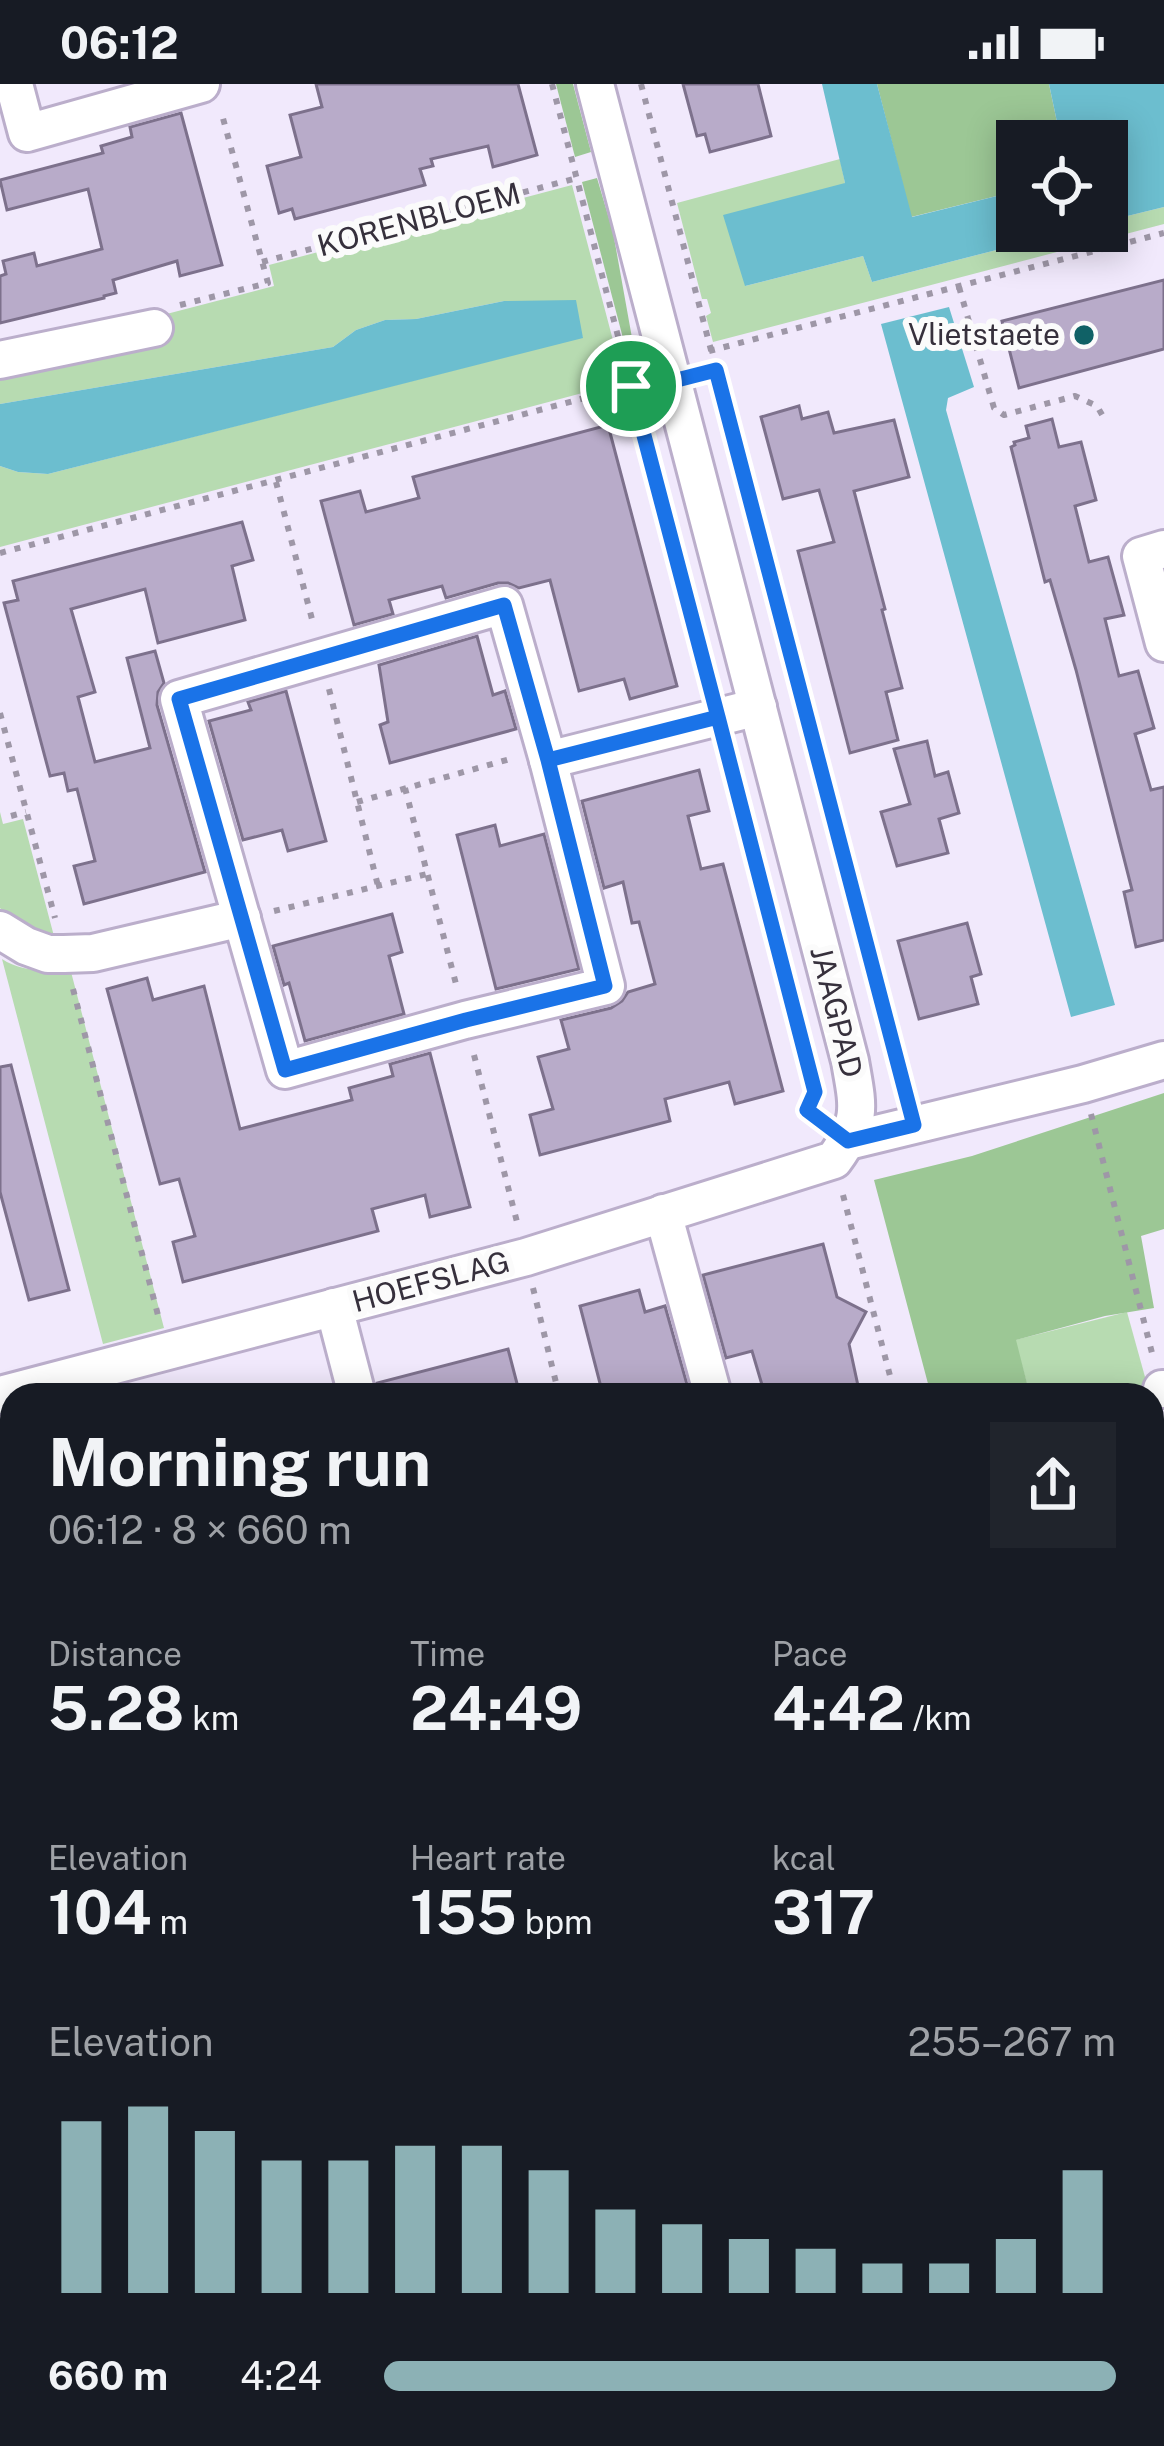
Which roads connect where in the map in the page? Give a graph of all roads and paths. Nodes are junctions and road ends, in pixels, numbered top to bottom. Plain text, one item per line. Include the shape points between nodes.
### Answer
1 (14, 84) edge
2 (552, 84) edge
3 (595, 84) edge
4 (641, 84) edge
5 (211, 95) edge
6 (577, 178) junction
7 (1164, 232) edge
8 (262, 262) junction
9 (959, 286) junction
10 (154, 328) joint
11 (711, 351) junction
12 (0, 360) edge
13 (669, 362) junction
14 (631, 386) junction
15 (1105, 420) dead end
16 (1164, 549) edge
17 (0, 553) edge
18 (1164, 643) edge
19 (758, 707) junction
20 (0, 713) edge
21 (718, 717) junction
22 (548, 760) junction
23 (357, 802) dead end
24 (26, 812) junction
25 (11, 816) dead end
26 (427, 874) dead end
27 (242, 918) junction
28 (0, 930) edge
29 (64, 954) junction
30 (1164, 1060) edge
31 (1089, 1108) dead end
32 (914, 1125) junction
33 (841, 1150) junction
34 (663, 1213) junction
35 (526, 1257) junction
36 (334, 1307) junction
37 (167, 1350) junction
38 (45, 1383) edge
39 (354, 1383) edge
40 (556, 1383) edge
41 (709, 1383) edge
42 (893, 1383) edge
43 (1161, 1383) edge

1 - 5 street via 27,133
2 - 6 path, JAAGPAD
3 - 13 street, JAAGPAD
4 - 11 path, JAAGPAD
5 - 8 path
6 - 8 path, KORENBLOEM
6 - 14 path, JAAGPAD
7 - 9 path
8 - 10 path via 268,283 151,312
9 - 11 path
9 - 15 path via 994,408 1004,415 1075,396
10 - 12 street
11 - 13 path
11 - 32 path, JAAGPAD
13 - 19 street, JAAGPAD
14 - 17 path
14 - 21 path, JAAGPAD
16 - 18 street via 1141,556
19 - 21 street
19 - 33 street, JAAGPAD via 850,1061 859,1111
20 - 24 path
21 - 22 street
21 - 33 path, JAAGPAD via 815,1092 807,1110
22 - 23 path via 526,754
22 - 27 street via 605,986 285,1070
22 - 27 street via 504,605 179,699
24 - 25 path
24 - 29 path
26 - 27 path
27 - 29 street
28 - 29 street
29 - 37 path
30 - 32 street, HOEFSLAG
31 - 43 path
32 - 33 street, HOEFSLAG
33 - 34 street, HOEFSLAG
33 - 42 path
34 - 35 street, HOEFSLAG
34 - 41 street
35 - 36 street, HOEFSLAG
35 - 40 path
36 - 37 street, HOEFSLAG
36 - 39 street
37 - 38 street, HOEFSLAG

